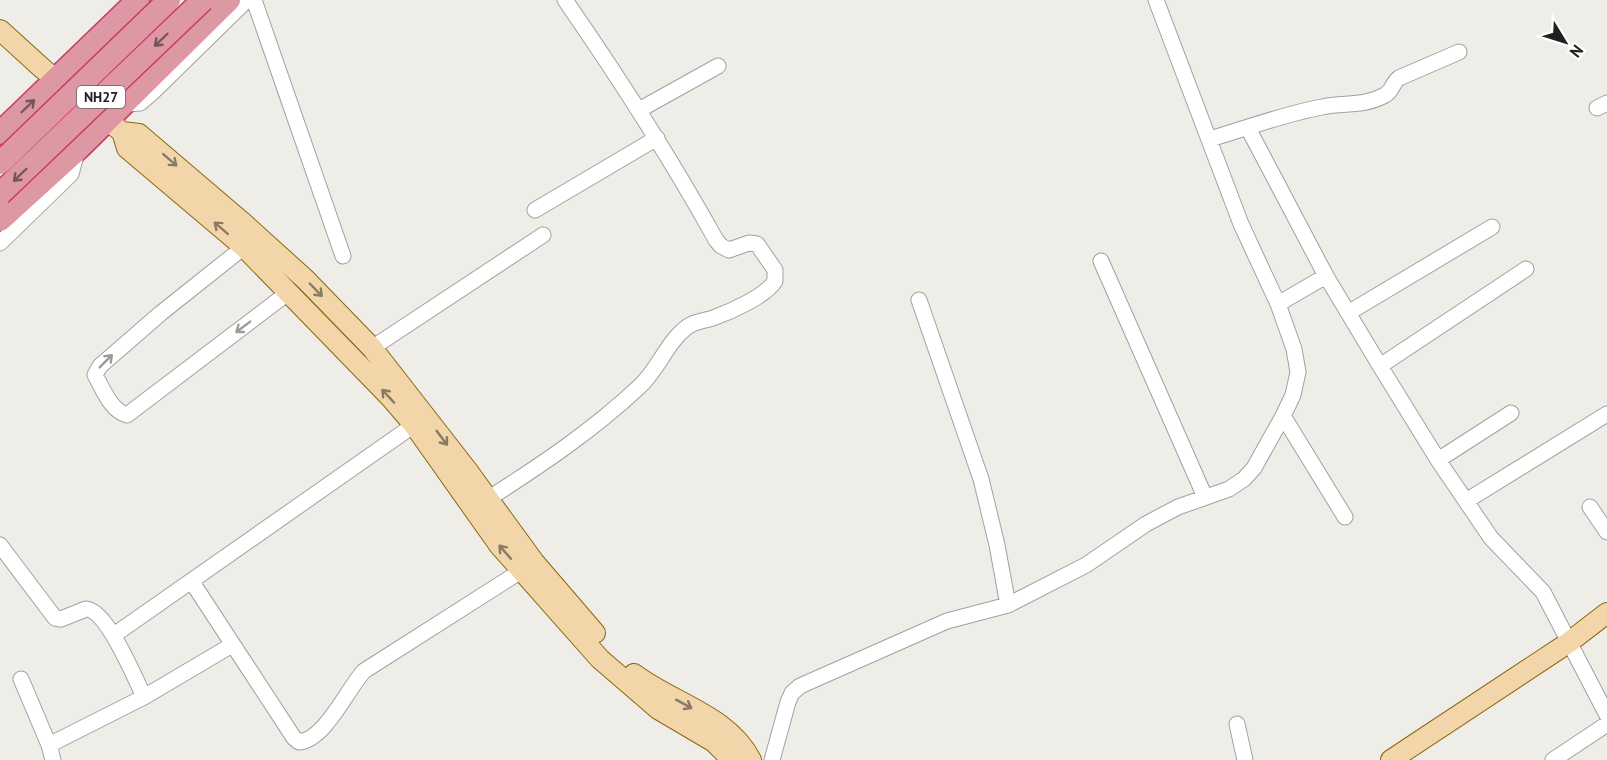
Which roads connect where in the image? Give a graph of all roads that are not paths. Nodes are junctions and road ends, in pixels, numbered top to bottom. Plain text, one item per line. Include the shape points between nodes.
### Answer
1 (138, 0) edge
2 (169, 0) edge
3 (203, 0) edge
4 (229, 0) edge
5 (247, 0) edge
6 (254, 0) edge
7 (566, 0) edge
8 (1160, 2) edge
9 (0, 30) edge
10 (1459, 52) dead end
11 (718, 66) dead end
12 (56, 79) junction
13 (639, 110) junction
14 (117, 119) junction
15 (1248, 128) junction
16 (0, 133) edge
17 (657, 138) junction
18 (1210, 139) junction
19 (78, 149) junction
20 (0, 163) edge
21 (0, 194) edge
22 (535, 210) dead end
23 (0, 220) edge
24 (1492, 227) dead end
25 (543, 235) dead end
26 (0, 243) edge
27 (244, 247) junction
28 (343, 256) dead end
29 (1101, 261) dead end
30 (1526, 269) dead end
31 (1326, 276) junction
32 (289, 292) junction
33 (919, 300) dead end
34 (1278, 304) junction
35 (1348, 313) junction
36 (372, 348) junction
37 (1380, 366) junction
38 (1511, 412) dead end
39 (1607, 414) edge
40 (1284, 416) junction
41 (414, 425) junction
42 (1438, 459) junction
43 (1205, 497) junction
44 (488, 499) junction
45 (1466, 501) junction
46 (1590, 507) dead end
47 (1345, 517) dead end
48 (1607, 532) edge
49 (0, 545) edge
50 (521, 570) junction
51 (192, 582) junction
52 (1008, 606) junction
53 (1607, 613) edge
54 (114, 636) junction
55 (1568, 643) junction
56 (232, 645) junction
57 (21, 679) dead end
58 (144, 697) junction
59 (1607, 715) edge
60 (1237, 724) dead end
61 (1607, 724) edge
62 (49, 755) edge
63 (732, 760) edge
64 (752, 760) edge
65 (772, 760) edge
66 (1245, 760) edge
67 (1391, 760) edge
68 (1553, 760) edge

1 - 12 highway
2 - 20 highway, NH27, bridge
3 -> 21 highway, NH27, bridge
4 - 14 highway
5 - 14 street via 152,93
6 - 28 street
7 - 13 street
8 - 18 street
9 - 12 main road
10 - 15 street via 1399,78 1391,91 1378,99 1321,107
11 - 13 street
12 - 14 main road
16 -> 12 highway
13 - 17 street
14 - 19 highway
27 -> 14 main road via 128,147
14 -> 36 main road via 224,206 305,279
15 - 18 street
15 - 31 street
17 - 22 street
17 - 44 street via 716,240 729,250 756,244 776,270 776,281 768,290 728,313 688,326 640,386 562,451
18 - 34 street via 1241,224
19 - 23 highway
19 - 26 street via 71,174
24 - 35 street
25 - 36 street
27 - 32 main road
32 -> 27 street via 127,415 119,413 96,375 100,366
29 - 43 street
30 - 37 street
31 - 34 street
31 - 35 street
41 -> 32 main road
33 - 52 street via 981,479
34 - 40 street via 1298,372
35 - 37 street
36 -> 44 main road
37 - 42 street
38 - 42 street
39 - 45 street
40 - 43 street via 1244,479
40 - 47 street
50 -> 41 main road
41 - 51 street
42 - 45 street
43 - 52 street via 1146,524 1086,565
44 -> 64 main road via 534,562 629,670 725,728
45 - 55 street via 1491,538 1543,592
46 - 48 street
49 - 54 street via 51,615 61,619 90,609
50 - 56 street via 364,671 333,717 304,741 294,738
50 - 63 main road via 600,659 658,709 714,742
51 - 54 street
51 - 56 street
52 - 65 street via 947,621 800,686 788,702
53 - 55 main road
54 - 58 street
55 - 59 street
55 - 67 main road
56 - 58 street
57 - 62 street
58 - 62 street
60 - 66 street
61 - 68 street

